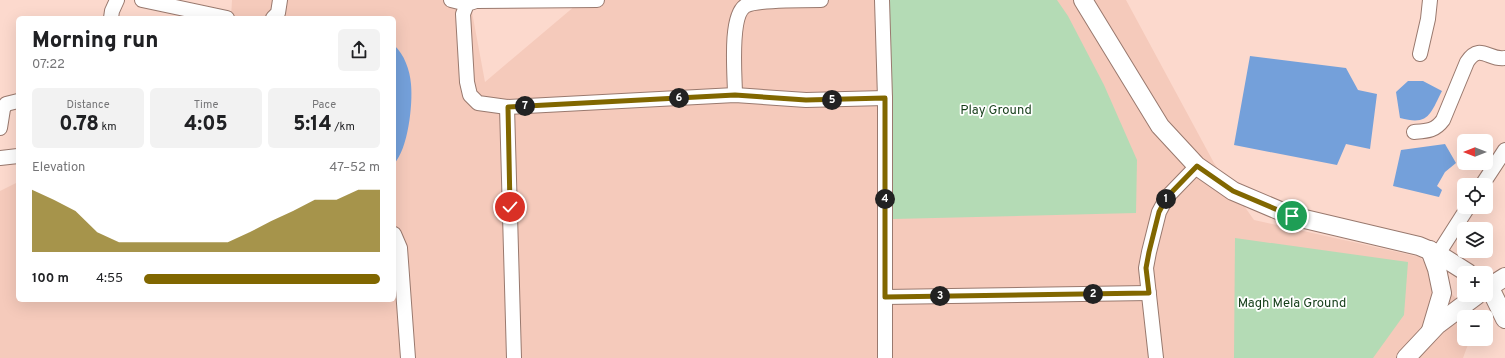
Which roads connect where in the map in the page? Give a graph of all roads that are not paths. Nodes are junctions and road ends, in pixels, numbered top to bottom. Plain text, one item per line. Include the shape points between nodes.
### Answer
1 (117, 0) edge
2 (142, 0) edge
3 (280, 0) edge
4 (451, 0) edge
5 (597, 0) edge
6 (821, 0) edge
7 (882, 0) edge
8 (1083, 0) edge
9 (1430, 0) edge
10 (466, 4) junction
11 (111, 16) edge
12 (218, 16) edge
13 (275, 16) edge
14 (1420, 54) dead end
15 (1505, 58) edge
16 (735, 95) junction
17 (885, 98) junction
18 (16, 102) edge
19 (508, 107) junction
20 (0, 128) edge
21 (1414, 132) dead end
22 (1505, 150) edge
23 (16, 156) edge
24 (0, 158) edge
25 (1197, 166) junction
26 (1487, 178) edge
27 (1463, 214) edge
28 (396, 239) edge
29 (1434, 252) junction
30 (1457, 266) edge
31 (1505, 277) edge
32 (1493, 284) edge
33 (1149, 293) junction
34 (885, 297) junction
35 (1493, 301) edge
36 (1467, 302) edge
37 (1505, 319) edge
38 (1430, 333) junction
39 (408, 358) edge
40 (514, 358) edge
41 (885, 358) edge
42 (1156, 358) edge
43 (1406, 358) edge

1 - 11 street
2 - 12 street
3 - 13 street
4 - 10 street
5 - 10 street via 476,1
6 - 16 street via 769,2 746,5 740,10 735,24
7 - 17 street
8 - 25 main road via 1160,126
9 - 14 street
10 - 19 street via 464,21 470,95 478,103
15 - 21 street via 1478,52 1472,54 1438,127 1430,131
16 - 17 street via 806,100
16 - 19 street
17 - 34 street
18 - 20 street via 6,104 3,108
19 - 40 street
22 - 26 street
23 - 24 street
25 - 29 main road via 1233,191 1292,216 1419,246
25 - 33 street via 1167,197 1159,212 1146,268
27 - 29 street
28 - 39 street via 400,248
29 - 30 main road
29 - 38 main road via 1442,293
31 - 32 main road
33 - 34 street
33 - 42 street
34 - 41 street
35 - 37 main road
36 - 38 main road
38 - 43 main road

